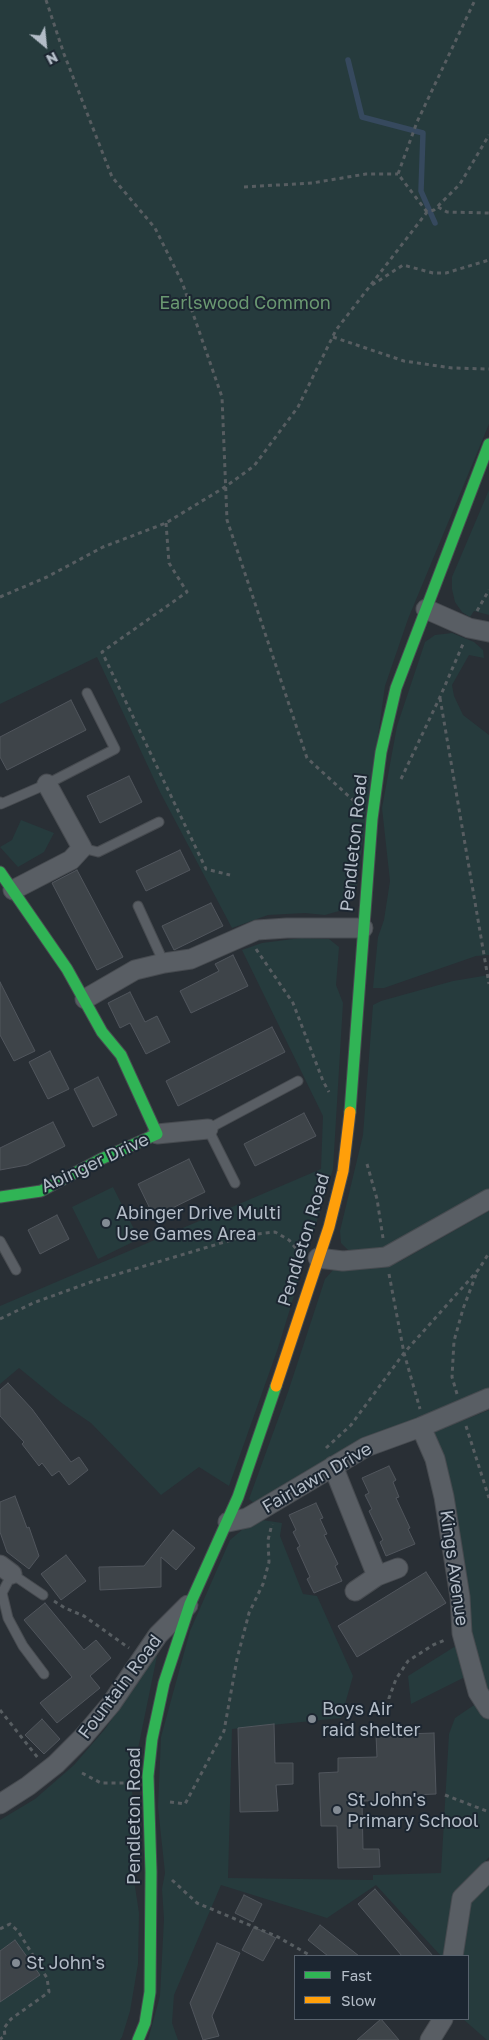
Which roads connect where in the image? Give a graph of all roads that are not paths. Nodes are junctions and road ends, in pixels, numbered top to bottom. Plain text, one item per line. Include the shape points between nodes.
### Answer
1 (489, 444) edge
2 (426, 609) junction
3 (489, 632) edge
4 (87, 693) dead end
5 (48, 784) junction
6 (0, 802) edge
7 (159, 822) dead end
8 (82, 848) junction
9 (0, 872) edge
10 (12, 890) junction
11 (138, 906) dead end
12 (363, 928) junction
13 (164, 963) junction
14 (86, 999) junction
15 (298, 1081) dead end
16 (208, 1129) junction
17 (157, 1134) junction
18 (235, 1183) dead end
19 (0, 1198) edge
20 (489, 1199) edge
21 (0, 1241) edge
22 (316, 1264) junction
23 (16, 1270) dead end
24 (489, 1398) edge
25 (421, 1426) junction
26 (326, 1460) junction
27 (228, 1522) junction
28 (398, 1568) dead end
29 (6, 1570) edge
30 (377, 1576) junction
31 (355, 1592) dead end
32 (43, 1594) road end
33 (190, 1604) junction
34 (44, 1674) dead end
35 (489, 1709) edge
36 (0, 1804) edge
37 (489, 1871) edge
38 (453, 1955) edge
39 (442, 2020) edge
40 (138, 2040) edge
41 (430, 2040) edge

1 - 2 street, Pendleton Road
2 - 3 street via 469,628
2 - 12 street, Pendleton Road via 396,688 381,752
4 - 5 lane via 115,749
5 - 6 lane
5 - 8 street
7 - 8 lane via 98,852
8 - 10 street via 71,860
9 - 10 street, Abinger Drive
10 - 14 street, Abinger Drive
11 - 13 lane
12 - 13 street via 257,930 190,959
12 - 22 street, Pendleton Road via 345,1162
13 - 14 street via 135,970
14 - 17 street, Abinger Drive via 102,1032 121,1055
15 - 16 lane
16 - 17 street
16 - 18 lane
17 - 19 street, Abinger Drive via 41,1191
20 - 22 street via 386,1257
21 - 23 lane
22 - 27 street, Pendleton Road
24 - 25 street, Fairlawn Drive
25 - 26 street, Fairlawn Drive
25 - 35 street, Kings Avenue via 435,1459 444,1497 460,1597 462,1633 478,1692
26 - 27 street, Fairlawn Drive via 281,1498 247,1518
26 - 30 street
27 - 33 street, Pendleton Road
28 - 30 street
29 - 32 lane
29 - 34 lane via 2,1593 8,1618 23,1646
30 - 31 street
33 - 36 street, Fountain Road via 163,1630 111,1704 83,1737 28,1786
33 - 40 street, Pendleton Road via 164,1683 152,1739 148,1776 152,1872 150,1992 145,2023
37 - 38 street via 462,1898
39 - 41 street

